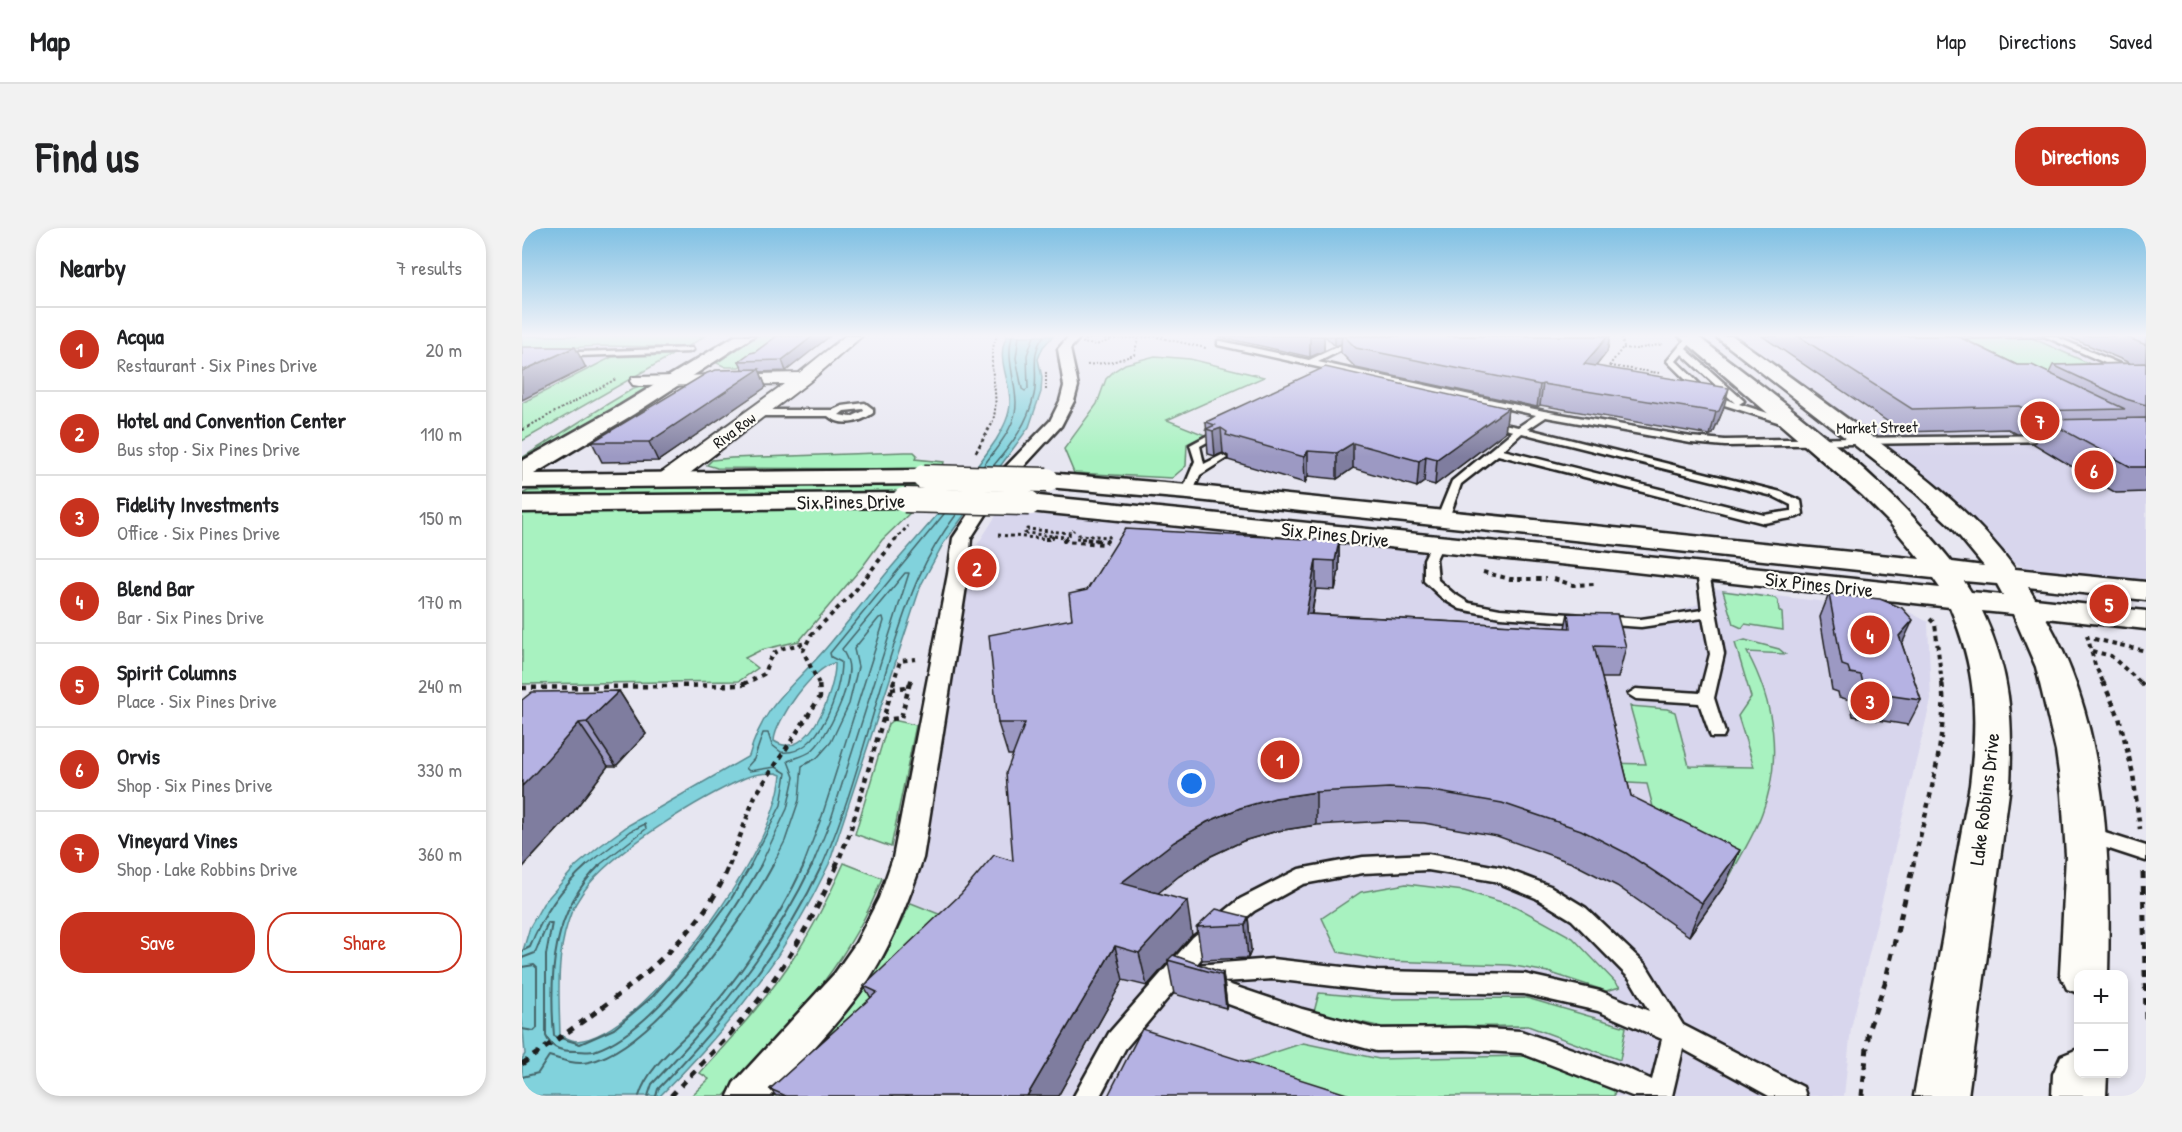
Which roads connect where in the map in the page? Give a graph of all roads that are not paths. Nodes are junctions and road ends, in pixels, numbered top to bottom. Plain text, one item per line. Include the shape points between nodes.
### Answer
1 (639, 377) edge
2 (670, 377) edge
3 (804, 377) edge
4 (1070, 377) edge
5 (1371, 377) edge
6 (1686, 377) edge
7 (1719, 377) edge
8 (1732, 377) edge
9 (1777, 377) edge
10 (620, 392) dead end
11 (1749, 409) junction
12 (756, 413) junction
13 (834, 413) dead end
14 (1544, 414) junction
15 (1474, 419) edge
16 (1234, 425) edge
17 (1520, 430) junction
18 (1925, 431) edge
19 (1957, 431) edge
20 (546, 434) dead end
21 (1806, 434) junction
22 (2063, 438) edge
23 (1971, 440) junction
24 (1938, 441) junction
25 (1865, 443) junction
26 (522, 447) edge
27 (1496, 451) junction
28 (1222, 458) dead end
29 (522, 471) edge
30 (669, 478) junction
31 (522, 481) edge
32 (1191, 483) junction
33 (522, 504) edge
34 (1443, 518) junction
35 (1434, 552) junction
36 (1704, 572) junction
37 (2006, 575) junction
38 (1952, 584) junction
39 (2146, 591) edge
40 (2027, 607) junction
41 (1709, 613) junction
42 (2146, 620) edge
43 (1635, 694) dead end
44 (1706, 698) junction
45 (1717, 733) dead end
46 (2086, 834) junction
47 (2146, 854) edge
48 (2084, 970) edge
49 (1173, 974) junction
50 (1675, 1032) junction
51 (2080, 1078) edge
52 (747, 1096) edge
53 (1086, 1096) edge
54 (1659, 1096) edge
55 (1794, 1096) edge
56 (1941, 1096) edge
57 (2079, 1096) edge

1 - 10 street
2 - 29 street
3 - 12 street, Riva Row
4 - 52 street via 1070,392 1056,423 1010,471 974,518 960,544 908,858 894,898 847,984
5 - 14 lane, Market Street
6 - 11 lane via 1715,399
7 - 11 lane
8 - 21 street, Lake Robbins Drive
9 - 25 street
11 - 21 lane
12 - 13 lane
12 - 30 street, Riva Row
14 - 17 lane
14 - 21 lane, Market Street via 1701,441
15 - 17 lane
16 - 32 lane via 1195,445 1200,461
17 - 27 lane
17 - 27 lane via 1777,494 1797,503 1797,514 1764,519
18 - 24 lane, Market Street
19 - 23 lane
20 - 26 street
21 - 25 lane, Market Street
21 - 38 street, Lake Robbins Drive via 1894,510 1923,541
22 - 23 lane, Market Street
23 - 24 lane, Market Street
24 - 25 lane, Market Street
25 - 37 street via 1960,519
27 - 34 lane via 1456,483
28 - 32 lane
30 - 31 street, Six Pines Drive
30 - 32 street, Six Pines Drive, bridge via 924,477
32 - 34 street, Six Pines Drive
33 - 35 street, Six Pines Drive, bridge via 904,500 1029,503
34 - 35 street
34 - 38 street, Six Pines Drive
35 - 36 street, Six Pines Drive
35 - 41 lane via 1431,581 1466,606 1641,623
36 - 38 street, Six Pines Drive via 1913,594
36 - 41 lane
37 - 38 street, Six Pines Drive
37 - 39 street, Six Pines Drive
37 - 40 street
38 - 40 street, Six Pines Drive
38 - 56 street, Lake Robbins Drive via 1981,647 1994,739
40 - 42 street, Six Pines Drive
40 - 46 street via 2052,663 2069,720 2083,792
41 - 44 lane via 1717,654
43 - 44 lane
44 - 45 lane
46 - 47 lane
46 - 48 street
49 - 50 lane via 1273,969 1377,981 1524,984 1600,1001
49 - 50 lane via 1201,943 1247,905 1299,877 1363,865 1428,862 1496,874 1543,892 1580,915 1638,972
49 - 53 lane via 1117,1041
49 - 54 lane via 1302,1020 1376,1040 1521,1042
50 - 54 lane
50 - 55 lane
51 - 57 street

